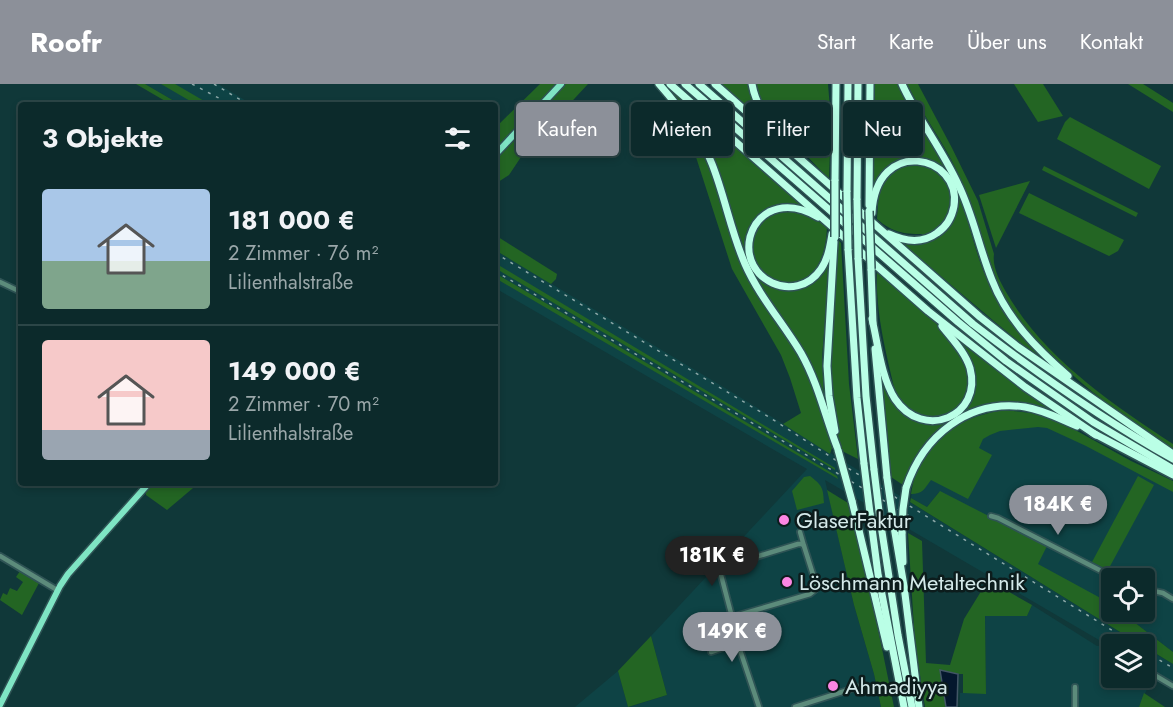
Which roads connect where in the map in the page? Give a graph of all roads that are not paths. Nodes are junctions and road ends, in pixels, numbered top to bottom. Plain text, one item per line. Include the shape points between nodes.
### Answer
1 (561, 84) edge
2 (659, 84) edge
3 (670, 84) edge
4 (685, 84) edge
5 (699, 84) edge
6 (715, 84) edge
7 (752, 84) edge
8 (835, 84) edge
9 (849, 84) edge
10 (858, 84) edge
11 (870, 84) edge
12 (902, 84) edge
13 (498, 152) edge
14 (804, 162) junction
15 (871, 212) junction
16 (832, 223) junction
17 (879, 228) junction
18 (833, 235) junction
19 (0, 282) edge
20 (18, 291) edge
21 (928, 311) junction
22 (872, 318) junction
23 (1090, 396) junction
24 (1096, 435) junction
25 (838, 449) junction
26 (1173, 454) edge
27 (1173, 459) edge
28 (1173, 469) edge
29 (1173, 475) edge
30 (146, 486) edge
31 (991, 516) dead end
32 (800, 532) dead end
33 (804, 546) junction
34 (0, 556) edge
35 (1101, 571) edge
36 (904, 585) junction
37 (57, 590) junction
38 (1155, 591) edge
39 (1173, 599) edge
40 (732, 617) junction
41 (737, 643) junction
42 (711, 652) dead end
43 (894, 660) junction
44 (1155, 675) edge
45 (864, 685) dead end
46 (1173, 686) edge
47 (1075, 687) dead end
48 (0, 705) edge
49 (759, 707) edge
50 (795, 707) edge
51 (904, 707) edge
52 (912, 707) edge
53 (919, 707) edge
54 (1075, 707) edge

1 - 13 main road
2 - 25 highway via 705,148 745,265 813,376
3 - 16 highway
4 - 28 highway via 1006,361 1093,422
5 - 27 highway via 973,324 1097,414
6 - 14 highway
7 - 14 highway via 767,120
8 - 16 highway, bridge
9 - 43 highway, bridge via 848,249 857,398 878,574
10 - 52 highway, bridge via 858,258 866,396 880,519
11 - 15 highway
12 - 23 highway via 960,187 992,282 1011,315 1042,353
14 - 17 highway
15 - 17 highway via 880,181 902,163 920,161 931,165 951,185 952,213 934,235 911,240
15 - 22 highway, bridge
16 - 18 highway, bridge
16 - 18 highway via 796,208 770,212 752,232 751,260 770,282 797,286 822,269
16 - 21 highway
17 - 23 highway via 980,317
18 - 25 highway via 827,366
19 - 20 street
21 - 22 highway via 960,349 972,377 965,403 940,420 916,417 895,399 883,370
21 - 24 highway via 1025,387
22 - 36 highway, bridge via 887,478
23 - 26 highway
24 - 29 highway
24 - 36 highway, bridge via 1040,411 1010,406 980,410 942,430 921,454 906,488 902,532
25 - 43 highway, bridge
30 - 37 main road
31 - 35 street
32 - 33 street
33 - 40 street via 815,590
33 - 40 street via 794,545 723,570
34 - 37 street
36 - 53 highway
37 - 48 main road
38 - 39 street
40 - 41 street via 730,623
41 - 42 street
41 - 49 street
43 - 51 highway
44 - 46 street
45 - 50 street
47 - 54 street

